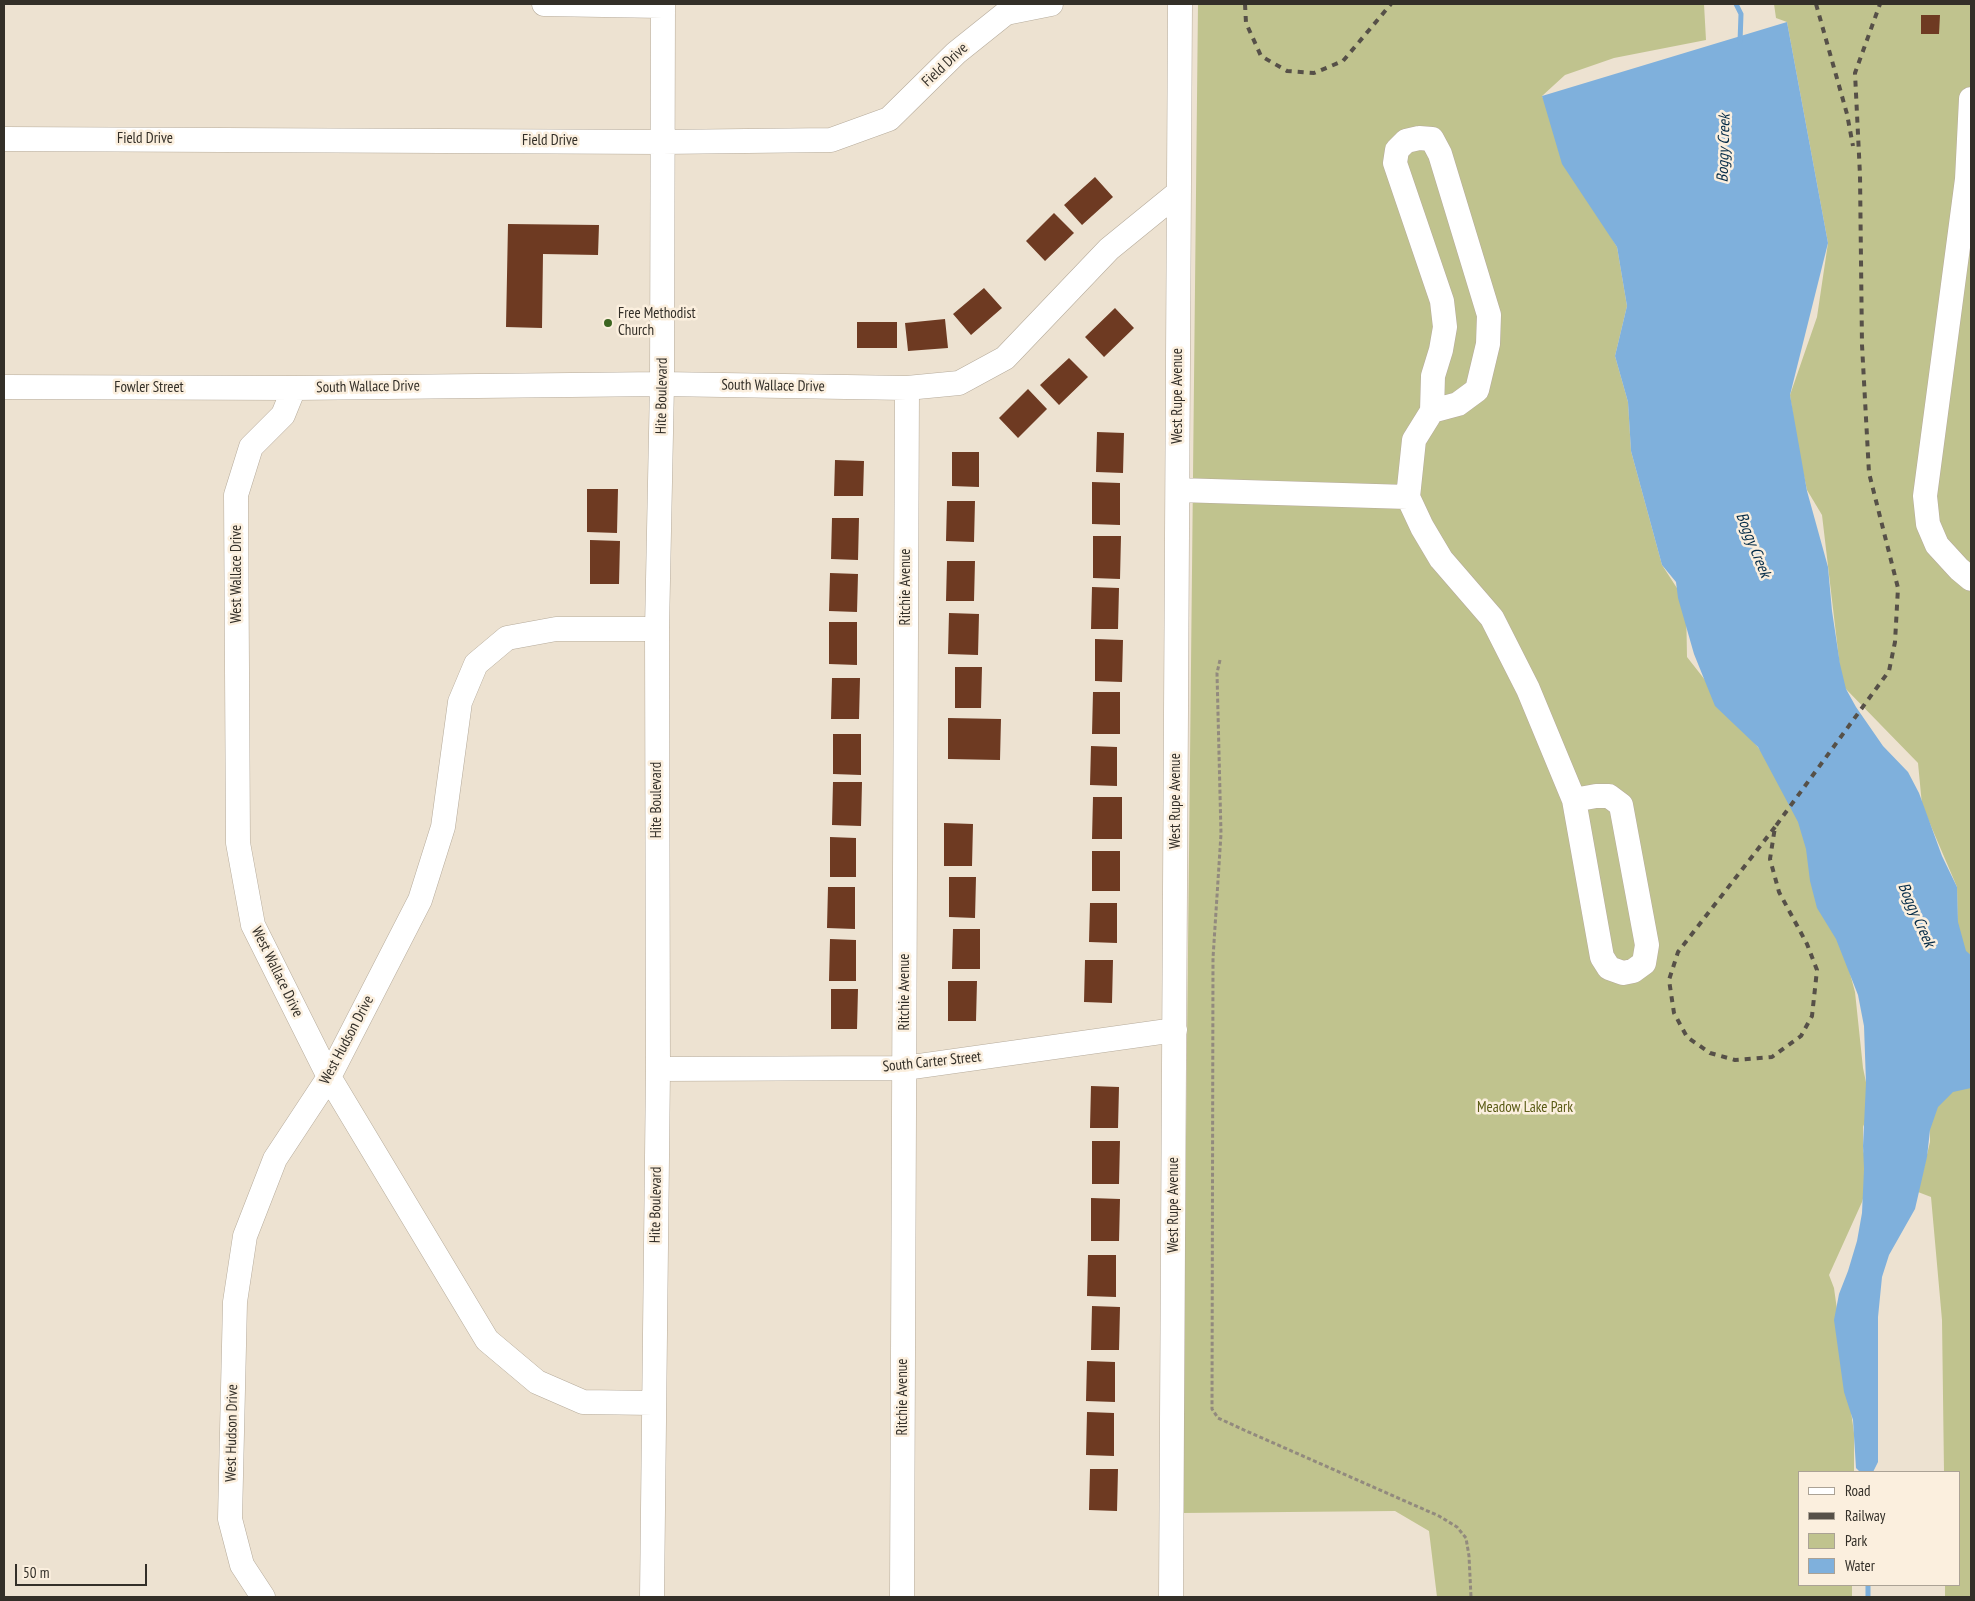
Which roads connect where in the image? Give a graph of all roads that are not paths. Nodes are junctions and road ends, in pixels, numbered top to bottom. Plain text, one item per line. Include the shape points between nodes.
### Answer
1 (544, 4) edge
2 (1051, 4) edge
3 (1180, 4) edge
4 (663, 5) edge
5 (1971, 99) edge
6 (4, 139) edge
7 (662, 142) junction
8 (1179, 192) junction
9 (662, 384) junction
10 (4, 387) edge
11 (294, 388) junction
12 (907, 388) junction
13 (1432, 411) junction
14 (1178, 490) junction
15 (1408, 497) junction
16 (1971, 579) edge
17 (656, 629) junction
18 (1574, 800) junction
19 (1175, 1030) junction
20 (905, 1068) junction
21 (658, 1069) junction
22 (328, 1077) junction
23 (653, 1403) junction
24 (263, 1597) edge
25 (652, 1597) edge
26 (902, 1597) edge
27 (1171, 1597) edge

1 - 4 street
2 - 7 street, Field Drive via 1006,13 956,53 889,119 831,140
3 - 8 street, West Rupe Avenue
4 - 7 street, Hite Boulevard
5 - 16 street via 1967,179 1925,496 1928,524 1937,545
6 - 7 street, Field Drive
7 - 9 street, Hite Boulevard
8 - 12 street, South Wallace Drive via 1109,249 1005,358 959,383
8 - 14 street, West Rupe Avenue
9 - 11 street, South Wallace Drive
9 - 12 street, South Wallace Drive
9 - 17 street, Hite Boulevard
10 - 11 street, Fowler Street
11 - 22 street, West Wallace Drive via 284,414 251,447 236,495 238,843 253,925
12 - 20 street, Ritchie Avenue
13 - 13 street via 1458,404 1477,390 1488,344 1489,315 1440,154 1432,139 1419,138 1406,141 1397,150 1395,163 1442,301 1445,327 1433,376
13 - 15 street via 1414,440
14 - 15 street
14 - 19 street, West Rupe Avenue
15 - 18 street via 1441,559 1492,618 1528,690
17 - 21 street, Hite Boulevard
17 - 22 street, West Hudson Drive via 556,629 507,638 476,664 460,702 443,827 420,900
18 - 18 street via 1602,956 1609,968 1623,974 1633,971 1644,963 1647,945 1622,806 1609,796
19 - 20 street, South Carter Street
19 - 27 street, West Rupe Avenue
20 - 21 street, South Carter Street
20 - 26 street, Ritchie Avenue
21 - 23 street, Hite Boulevard
22 - 23 street, West Wallace Drive via 487,1340 537,1382 584,1402
22 - 24 street, West Hudson Drive via 275,1159 245,1236 234,1302 230,1519 242,1565
23 - 25 street, Hite Boulevard

